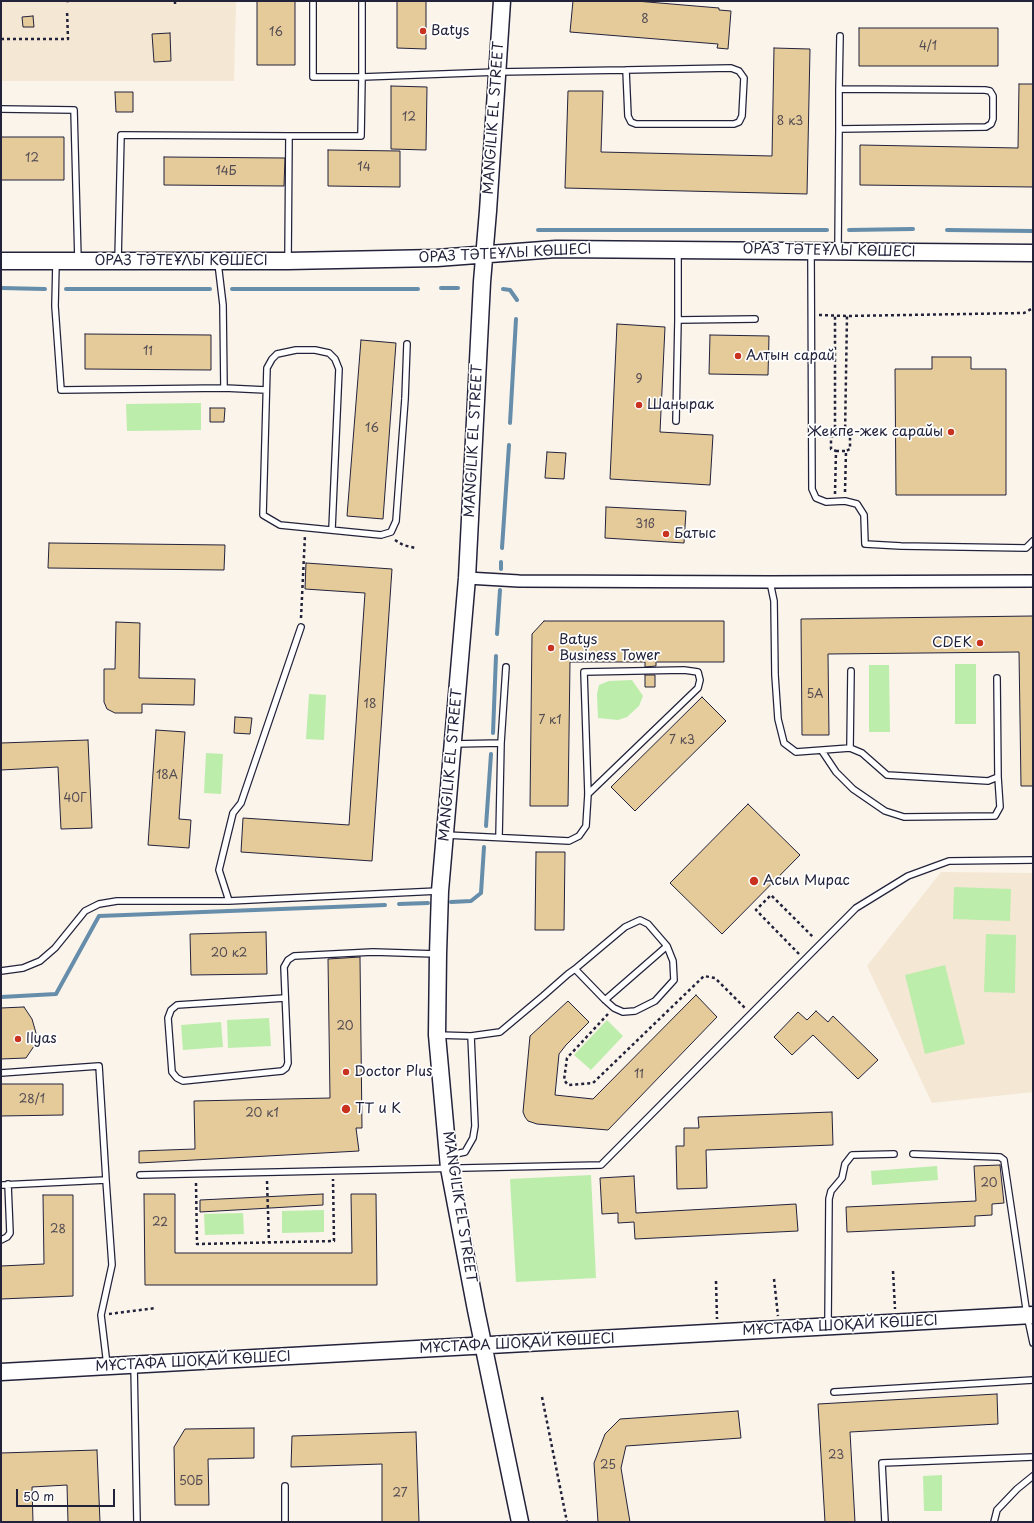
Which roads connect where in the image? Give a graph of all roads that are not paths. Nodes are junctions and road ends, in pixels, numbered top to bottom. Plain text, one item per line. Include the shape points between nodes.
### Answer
1 (313, 1) edge
2 (362, 1) edge
3 (502, 1) edge
4 (840, 36) dead end
5 (626, 70) junction
6 (497, 72) junction
7 (362, 77) junction
8 (839, 89) junction
9 (1, 110) edge
10 (839, 128) junction
11 (289, 136) junction
12 (678, 250) junction
13 (811, 251) junction
14 (838, 251) junction
15 (1033, 253) edge
16 (484, 255) junction
17 (1, 261) edge
18 (56, 261) junction
19 (78, 261) junction
20 (118, 261) junction
21 (218, 261) junction
22 (288, 261) junction
23 (755, 319) dead end
24 (678, 320) junction
25 (407, 344) dead end
26 (224, 388) junction
27 (266, 390) junction
28 (676, 421) dead end
29 (332, 529) junction
30 (1033, 541) edge
31 (467, 578) junction
32 (1033, 581) edge
33 (770, 582) junction
34 (301, 627) road end
35 (506, 667) dead end
36 (851, 671) dead end
37 (997, 678) dead end
38 (453, 744) junction
39 (501, 744) junction
40 (850, 748) junction
41 (822, 751) junction
42 (998, 777) junction
43 (588, 794) junction
44 (445, 834) junction
45 (499, 837) junction
46 (1033, 860) edge
47 (440, 891) junction
48 (229, 901) junction
49 (667, 946) junction
50 (438, 954) junction
51 (575, 969) junction
52 (1, 971) edge
53 (285, 998) junction
54 (606, 1000) junction
55 (437, 1035) junction
56 (471, 1036) junction
57 (1, 1073) edge
58 (894, 1154) dead end
59 (913, 1154) dead end
60 (449, 1162) junction
61 (140, 1175) dead end
62 (106, 1180) junction
63 (1, 1184) edge
64 (8, 1184) junction
65 (1, 1240) edge
66 (1030, 1315) edge
67 (828, 1326) junction
68 (1033, 1343) edge
69 (484, 1345) junction
70 (134, 1365) junction
71 (108, 1367) junction
72 (1, 1372) edge
73 (1033, 1380) edge
74 (834, 1392) dead end
75 (1033, 1457) edge
76 (1033, 1476) edge
77 (285, 1486) dead end
78 (137, 1522) edge
79 (285, 1522) edge
80 (520, 1522) edge
81 (885, 1522) edge
82 (994, 1522) edge

1 - 7 lane via 313,77
2 - 7 lane
3 - 6 street, MANGILIK EL STREET
4 - 8 lane
5 - 5 lane via 731,68 739,71 744,78 742,116 739,122 734,124 630,122
5 - 6 lane
6 - 7 lane
6 - 16 street, MANGILIK EL STREET
7 - 11 lane via 361,136
8 - 10 lane
8 - 10 lane via 985,90 990,91 993,96 993,119 986,127
9 - 19 lane via 74,110
10 - 14 lane
11 - 20 lane via 121,135
11 - 22 lane
12 - 13 street, ОРАЗ ТӘТЕҰЛЫ КӨШЕСІ
12 - 16 street, ОРАЗ ТӘТЕҰЛЫ КӨШЕСІ via 556,249
12 - 24 lane
13 - 14 street, ОРАЗ ТӘТЕҰЛЫ КӨШЕСІ
13 - 30 lane via 812,489 816,498 826,502 845,500 857,504 864,515 865,544 1026,548
14 - 15 street, ОРАЗ ТӘТЕҰЛЫ КӨШЕСІ
16 - 22 street, ОРАЗ ТӘТЕҰЛЫ КӨШЕСІ
16 - 31 street, MANGILIK EL STREET
17 - 18 street, ОРАЗ ТӘТЕҰЛЫ КӨШЕСІ
18 - 19 street, ОРАЗ ТӘТЕҰЛЫ КӨШЕСІ
18 - 26 lane via 55,306 61,390
19 - 20 street, ОРАЗ ТӘТЕҰЛЫ КӨШЕСІ
20 - 21 street, ОРАЗ ТӘТЕҰЛЫ КӨШЕСІ
21 - 22 street, ОРАЗ ТӘТЕҰЛЫ КӨШЕСІ
21 - 26 lane via 223,305
23 - 24 lane
24 - 28 lane
25 - 29 lane via 396,520 391,532 381,535
26 - 27 lane
27 - 29 lane via 263,515 280,525 305,529
27 - 29 lane via 267,368 277,354 296,350 323,350 335,359 339,369
31 - 33 street
31 - 38 street, MANGILIK EL STREET
32 - 33 street
33 - 41 lane via 774,601 778,719 784,743 796,752
34 - 48 lane via 242,803 233,813 219,870
35 - 39 lane
36 - 40 lane
37 - 42 lane
38 - 39 lane
38 - 44 street, MANGILIK EL STREET
39 - 45 lane
40 - 41 lane
40 - 42 lane via 862,753 887,775 988,781
41 - 42 lane via 836,772 853,789 885,811 904,817 995,816 1000,807
43 - 43 lane via 584,672 698,672 698,688
43 - 45 lane via 586,826 578,836 569,840
44 - 45 lane
44 - 47 street, MANGILIK EL STREET
46 - 60 lane via 949,861 908,876 856,908 601,1165
47 - 48 lane
47 - 50 street, MANGILIK EL STREET
48 - 52 lane via 117,901 99,904 85,911 55,948 40,961 23,968
49 - 51 lane via 648,924 640,920 625,927
49 - 54 lane
49 - 54 lane via 673,961 674,980 655,1001 635,1011 623,1012
50 - 53 lane via 373,952 294,956 284,966
50 - 55 street, MANGILIK EL STREET
51 - 54 lane
51 - 56 lane via 500,1032
53 - 53 lane via 288,1063 282,1071 183,1081 172,1072 168,1018 171,1010 177,1005
55 - 56 lane
55 - 60 street, MANGILIK EL STREET
56 - 60 lane via 475,1126 473,1138 466,1152
57 - 62 lane via 98,1066
58 - 67 lane via 852,1155 845,1164 842,1178 831,1191
59 - 66 lane via 1000,1157 1004,1160
60 - 61 lane via 332,1170
60 - 69 street, MANGILIK EL STREET
62 - 64 lane
62 - 71 lane via 112,1265 101,1315
63 - 64 lane
64 - 65 lane via 10,1233
66 - 67 street, МҰСТАФА ШОҚАЙ КӨШЕСІ
66 - 68 lane
67 - 69 street, МҰСТАФА ШОҚАЙ КӨШЕСІ
69 - 70 street, МҰСТАФА ШОҚАЙ КӨШЕСІ
69 - 80 street, MANGILIK EL STREET
70 - 71 street, МҰСТАФА ШОҚАЙ КӨШЕСІ
70 - 78 lane
71 - 72 street, МҰСТАФА ШОҚАЙ КӨШЕСІ
73 - 74 lane
75 - 81 lane via 882,1463
76 - 82 lane via 997,1510
77 - 79 lane

